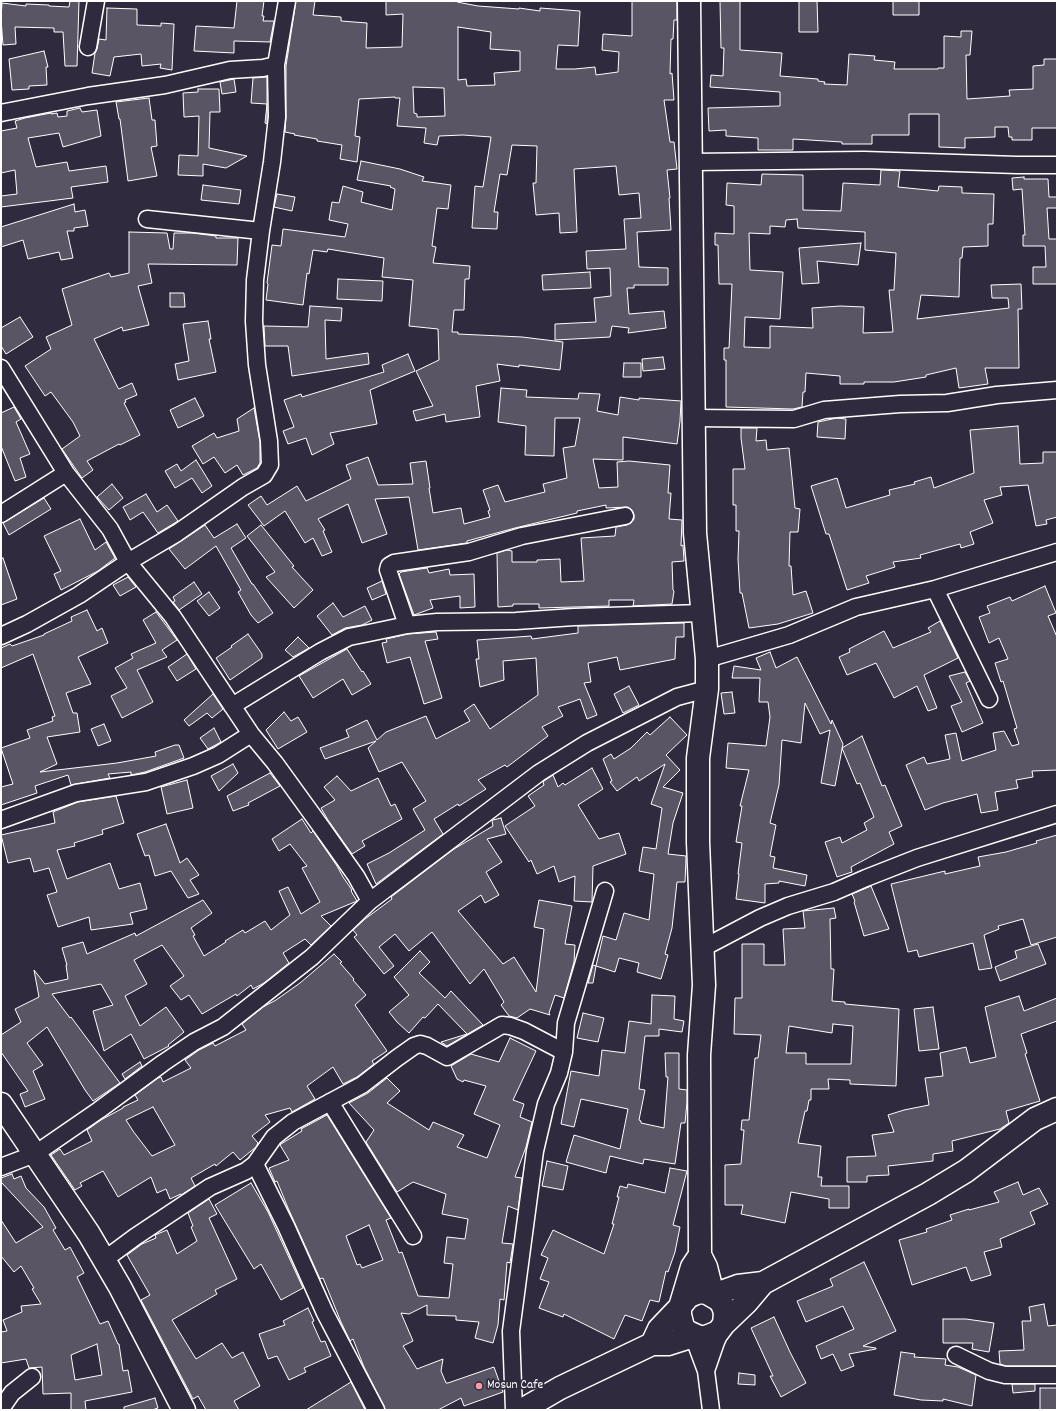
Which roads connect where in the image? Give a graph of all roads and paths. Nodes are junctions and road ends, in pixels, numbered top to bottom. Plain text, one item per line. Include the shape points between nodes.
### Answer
1 (96, 1) edge
2 (287, 1) edge
3 (689, 1) edge
4 (88, 47) dead end
5 (276, 64) junction
6 (1, 113) edge
7 (691, 162) junction
8 (1057, 165) edge
9 (147, 219) dead end
10 (261, 231) junction
11 (1, 368) edge
12 (1057, 390) edge
13 (694, 418) junction
14 (66, 473) junction
15 (1, 514) edge
16 (625, 516) dead end
17 (1057, 552) edge
18 (128, 562) junction
19 (935, 589) junction
20 (702, 613) junction
21 (407, 625) junction
22 (1, 636) edge
23 (707, 659) junction
24 (707, 689) junction
25 (990, 699) dead end
26 (232, 706) junction
27 (251, 734) junction
28 (1057, 814) edge
29 (1, 820) edge
30 (604, 891) dead end
31 (370, 901) junction
32 (703, 948) junction
33 (564, 1052) junction
34 (330, 1102) junction
35 (1, 1104) edge
36 (1057, 1110) edge
37 (1, 1122) edge
38 (30, 1156) junction
39 (255, 1164) junction
40 (1, 1167) edge
41 (413, 1236) dead end
42 (700, 1255) junction
43 (104, 1260) junction
44 (763, 1283) junction
45 (713, 1295) junction
46 (680, 1307) junction
47 (724, 1324) junction
48 (693, 1336) junction
49 (652, 1344) junction
50 (956, 1355) dead end
51 (706, 1371) junction
52 (1057, 1375) edge
53 (32, 1377) dead end
54 (2, 1410) edge
55 (173, 1410) edge
56 (184, 1410) edge
57 (376, 1410) edge
58 (514, 1410) edge
59 (522, 1410) edge
60 (711, 1410) edge

1 - 4 street
2 - 5 street
3 - 7 street
5 - 6 street via 263,68 230,70 165,85 88,96
5 - 10 street via 278,117
7 - 8 street via 864,160
7 - 13 street
9 - 10 street
10 - 18 street via 255,280 254,321 270,465 264,475
11 - 14 street
12 - 13 street via 997,395 947,403 824,410 794,419
13 - 20 street via 695,533
14 - 15 street
14 - 18 street via 110,529
16 - 21 street via 522,536 468,552 394,563 388,570
17 - 19 street
18 - 22 street via 79,595
18 - 26 street via 173,617
19 - 23 street via 856,607 789,635
19 - 25 street
20 - 21 street
20 - 23 street
21 - 26 street via 350,637 320,652
23 - 24 street
24 - 31 street via 676,697 587,743 539,774
24 - 32 street via 698,758 698,842
26 - 27 street
27 - 29 street via 218,754 146,782 76,793
27 - 31 street via 322,828 356,876
28 - 32 street via 917,858 834,892 788,906
30 - 33 street via 566,1023
31 - 38 street via 312,957 223,1027 194,1042
32 - 42 street
33 - 34 street via 524,1031 502,1025 447,1057 427,1046 414,1046 362,1085
33 - 58 street via 546,1104 535,1151 511,1330
34 - 39 street via 293,1122 274,1137
34 - 41 street
35 - 38 street
36 - 44 street via 1035,1119 966,1171 928,1194
37 - 38 street
38 - 40 street
38 - 43 street via 89,1234
38 - 55 street via 90,1255
39 - 43 street via 246,1171 210,1187
39 - 57 street via 325,1313
42 - 45 street
42 - 46 street via 692,1267
43 - 56 street
44 - 45 street via 738,1286
44 - 47 street
45 - 46 street via 694,1294
45 - 47 street via 723,1306
46 - 48 street via 683,1327
46 - 49 street via 659,1329
47 - 48 street via 712,1336
47 - 51 street
48 - 49 street via 668,1344
48 - 51 street
49 - 59 street via 560,1388
50 - 52 street via 989,1371 1005,1375
51 - 60 street
53 - 54 street via 12,1393

